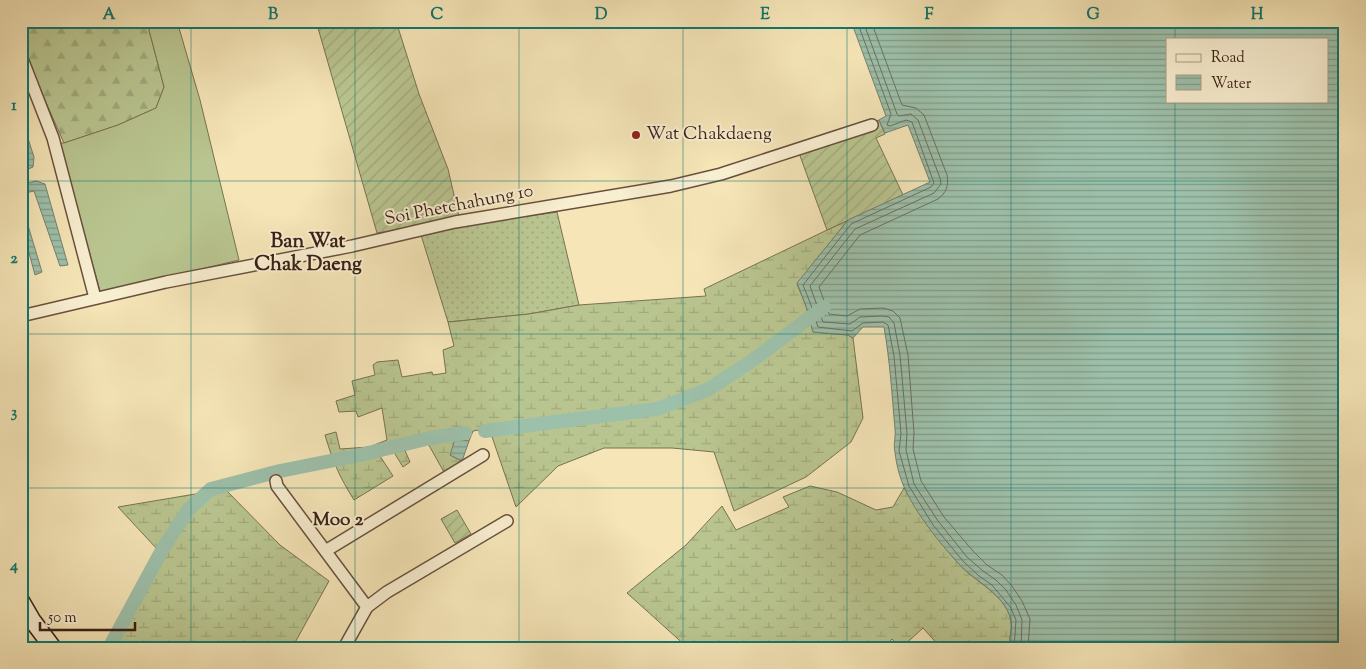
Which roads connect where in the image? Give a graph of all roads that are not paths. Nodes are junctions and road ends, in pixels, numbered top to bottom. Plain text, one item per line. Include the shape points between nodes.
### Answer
1 (21, 56) edge
2 (872, 125) dead end
3 (95, 298) junction
4 (21, 316) edge
5 (482, 455) dead end
6 (276, 481) dead end
7 (507, 521) dead end
8 (327, 550) junction
9 (21, 601) edge
10 (367, 607) junction
11 (53, 648) edge
12 (344, 648) edge

1 - 3 street via 53,138
2 - 3 street, Soi Phetchahung 10 via 721,174 671,186 455,222
3 - 4 street, Soi Phetchahung 10
5 - 8 street
6 - 8 street
7 - 10 street
8 - 10 street
9 - 11 main road
10 - 12 street

